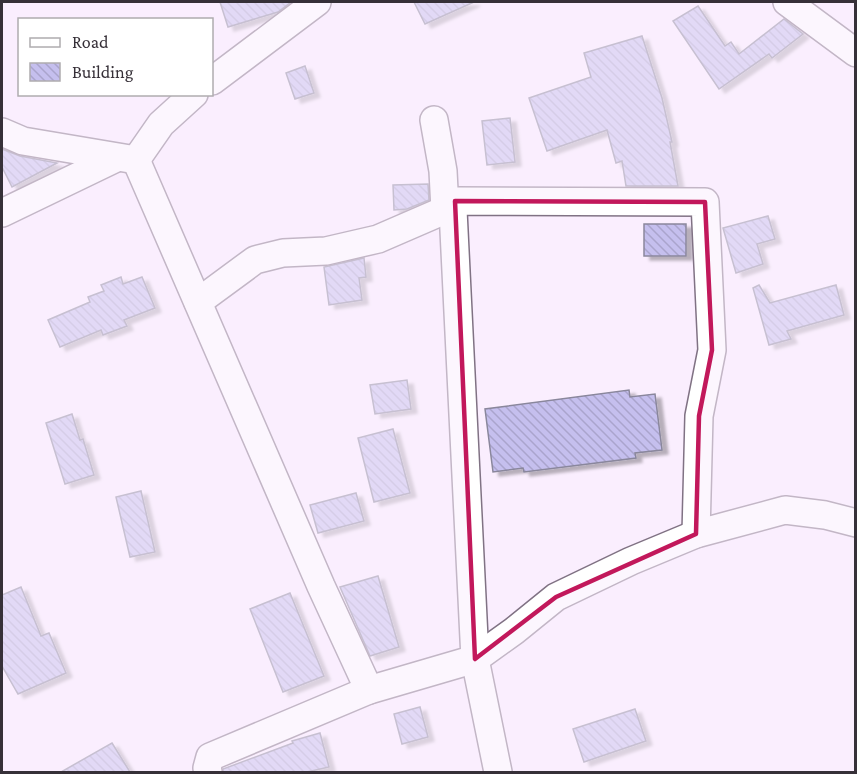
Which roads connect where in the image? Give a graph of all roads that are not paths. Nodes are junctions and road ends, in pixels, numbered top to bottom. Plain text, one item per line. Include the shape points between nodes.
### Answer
1 (317, 2) edge
2 (787, 2) edge
3 (855, 53) edge
4 (213, 80) edge
5 (192, 96) edge
6 (434, 120) dead end
7 (2, 132) edge
8 (126, 159) junction
9 (2, 213) edge
10 (198, 302) junction
11 (855, 523) edge
12 (696, 534) junction
13 (475, 659) junction
14 (369, 690) junction
15 (208, 772) edge
16 (498, 772) edge

1 - 4 street
2 - 3 street
5 - 8 street
6 - 10 street via 445,210 378,239 326,251 283,253 255,260
7 - 8 street via 23,141
8 - 9 street
8 - 10 street
10 - 14 street
11 - 12 street via 785,510
12 - 13 street via 556,597
12 - 13 street via 699,416 712,350 705,202 455,201
13 - 14 street
13 - 16 street
14 - 15 street via 210,757

